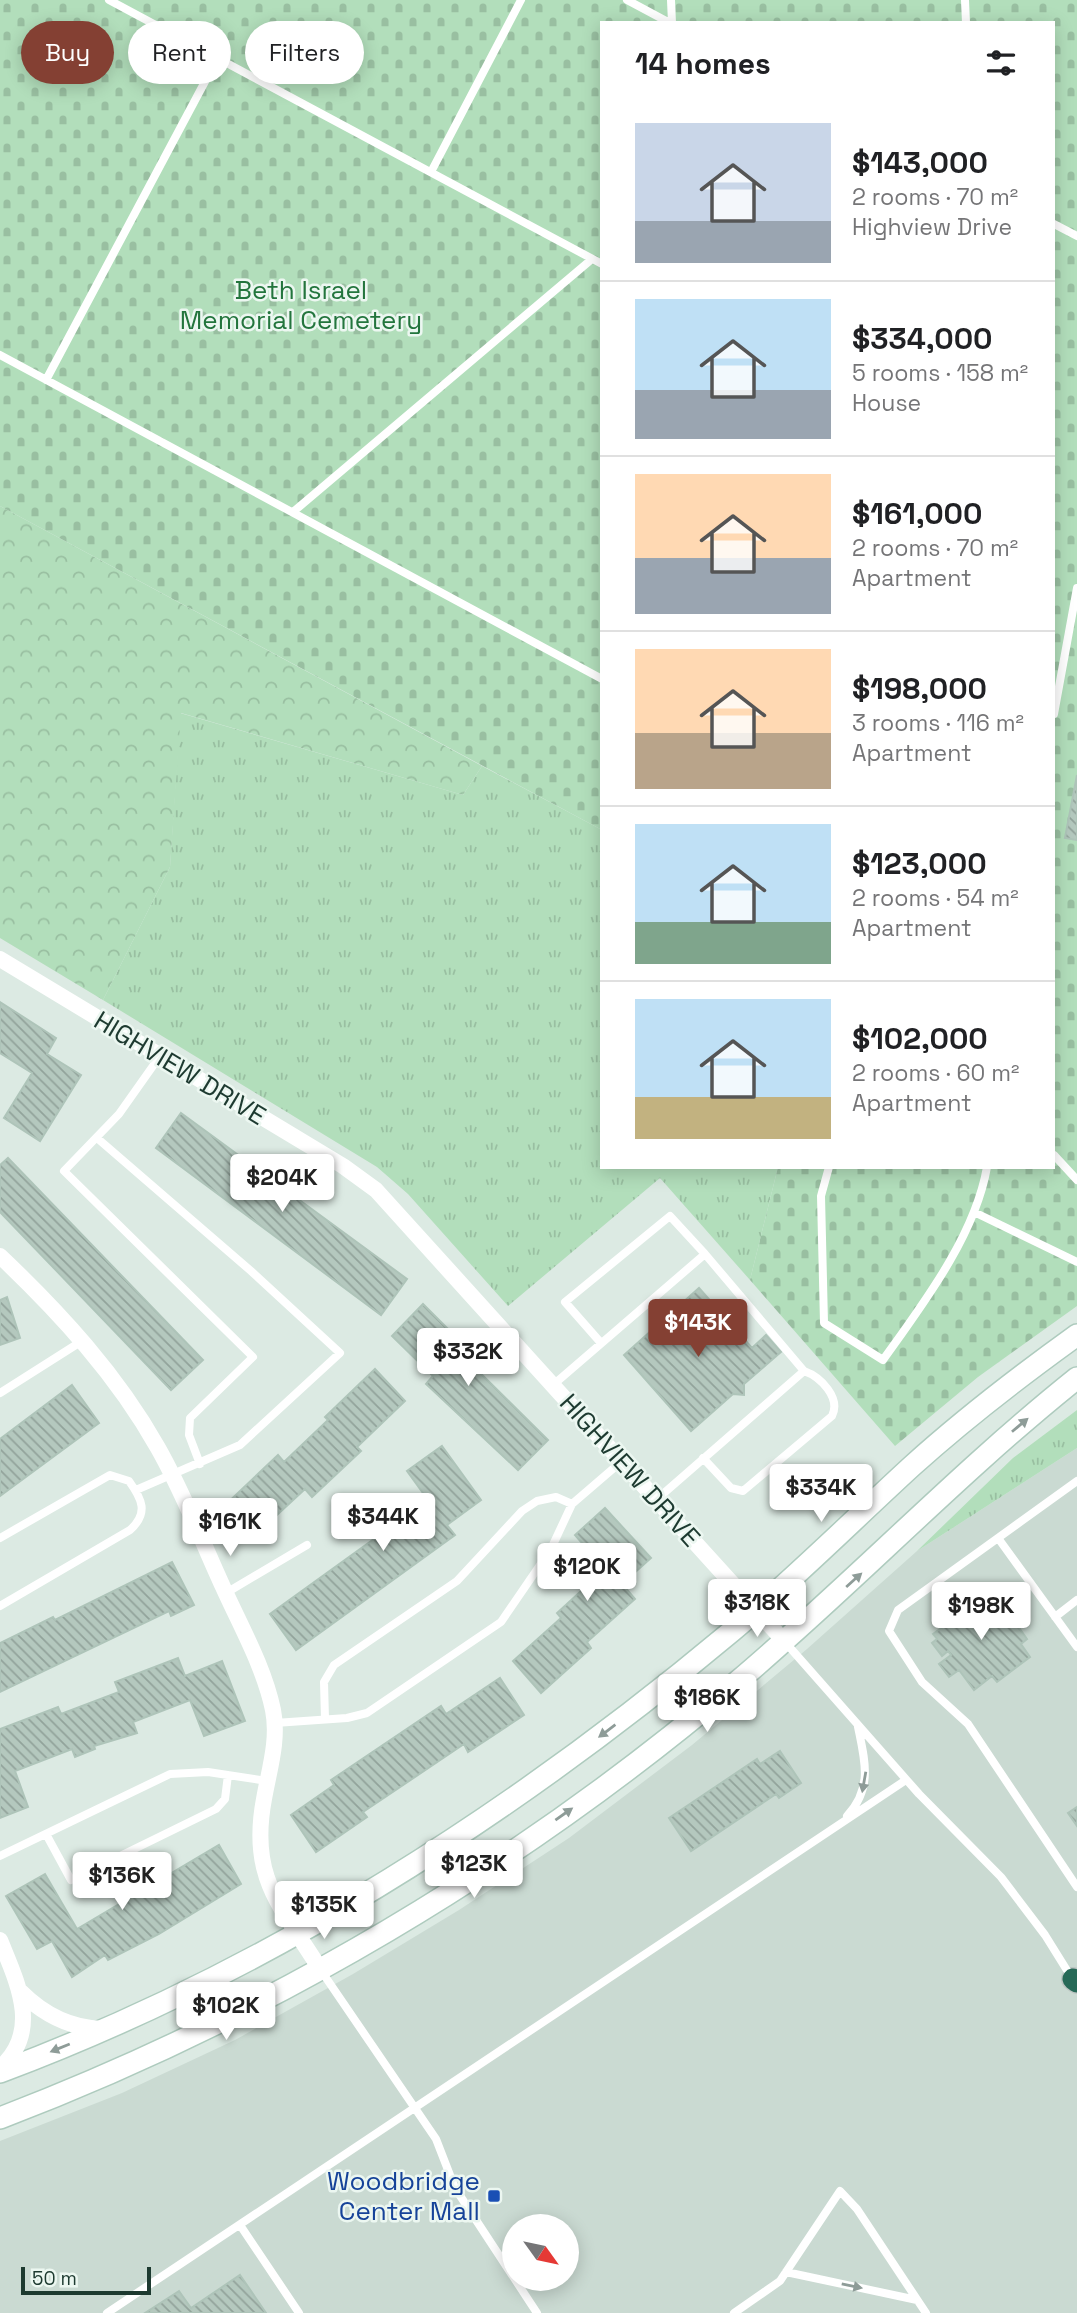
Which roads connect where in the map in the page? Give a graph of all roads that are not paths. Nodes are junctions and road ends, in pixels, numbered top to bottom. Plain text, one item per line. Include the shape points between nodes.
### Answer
1 (521, 0) edge
2 (627, 0) edge
3 (671, 0) edge
4 (965, 0) edge
5 (113, 1) edge
6 (149, 21) edge
7 (667, 21) edge
8 (671, 21) edge
9 (966, 21) edge
10 (231, 66) edge
11 (204, 84) edge
12 (431, 172) junction
13 (1055, 225) edge
14 (1077, 236) edge
15 (592, 259) junction
16 (600, 263) edge
17 (0, 355) edge
18 (46, 380) junction
19 (293, 512) junction
20 (1077, 588) edge
21 (600, 678) edge
22 (1055, 709) edge
23 (0, 960) edge
24 (160, 1056) junction
25 (97, 1138) junction
26 (1055, 1156) edge
27 (828, 1169) edge
28 (986, 1169) edge
29 (1077, 1180) edge
30 (975, 1213) junction
31 (705, 1254) junction
32 (0, 1256) edge
33 (1077, 1262) edge
34 (1077, 1335) edge
35 (82, 1341) junction
36 (601, 1343) junction
37 (804, 1371) junction
38 (1077, 1378) edge
39 (553, 1385) junction
40 (0, 1394) edge
41 (703, 1458) junction
42 (622, 1461) junction
43 (200, 1464) junction
44 (172, 1474) junction
45 (1077, 1481) edge
46 (135, 1490) junction
47 (656, 1500) junction
48 (572, 1504) junction
49 (0, 1538) edge
50 (998, 1538) junction
51 (307, 1545) dead end
52 (226, 1593) junction
53 (1077, 1600) edge
54 (0, 1606) edge
55 (755, 1611) junction
56 (1055, 1617) junction
57 (785, 1642) junction
58 (1077, 1647) edge
59 (325, 1719) junction
60 (275, 1723) junction
61 (858, 1724) junction
62 (228, 1775) junction
63 (906, 1780) junction
64 (267, 1782) junction
65 (833, 1829) junction
66 (46, 1834) junction
67 (0, 1856) edge
68 (1077, 1887) edge
69 (297, 1932) junction
70 (0, 1940) edge
71 (320, 1969) junction
72 (1076, 1983) edge
73 (21, 1992) junction
74 (106, 2029) junction
75 (0, 2070) edge
76 (415, 2108) junction
77 (0, 2118) edge
78 (240, 2225) junction
79 (786, 2272) junction
80 (917, 2300) junction
81 (107, 2313) edge
82 (299, 2313) edge
83 (537, 2313) edge
84 (734, 2313) edge
85 (926, 2313) edge

1 - 12 lane
2 - 7 lane
3 - 8 lane
4 - 9 lane
5 - 6 lane
10 - 12 lane
11 - 18 lane
12 - 15 lane
13 - 14 lane
15 - 16 lane
15 - 19 lane
17 - 18 lane
18 - 19 lane
19 - 21 lane
20 - 22 lane
23 - 24 street, HIGHVIEW DRIVE
24 - 25 lane
24 - 39 street, HIGHVIEW DRIVE via 376,1190
25 - 43 lane via 64,1171 253,1357 190,1418 189,1435
25 - 43 lane via 340,1353 249,1439
26 - 29 lane
27 - 30 lane via 821,1196 824,1323 883,1360
28 - 30 lane
30 - 33 lane
31 - 36 lane
31 - 36 lane via 670,1216 565,1302
31 - 37 lane
32 - 35 street
34 - 55 street via 947,1436
35 - 40 lane
35 - 44 street via 131,1404
36 - 39 lane
37 - 41 lane
37 - 41 lane via 814,1375 835,1400 834,1413 822,1425 743,1491 731,1488
57 -> 38 street via 1000,1441
39 - 42 street, HIGHVIEW DRIVE
41 - 47 lane
42 - 47 street, HIGHVIEW DRIVE
42 - 48 lane
43 - 44 lane
44 - 46 lane
44 - 52 street
45 - 50 lane
46 - 49 lane via 126,1478 105,1476
46 - 54 lane via 143,1512 130,1530
47 - 55 street, HIGHVIEW DRIVE
48 - 59 lane via 551,1549 501,1622 367,1713
48 - 59 lane via 556,1497 530,1505 457,1581 338,1661 324,1682
50 - 56 lane
50 - 68 lane via 898,1610 889,1631 922,1682 968,1724
51 - 52 lane
52 - 60 street via 256,1659
53 - 56 lane
55 - 57 street, HIGHVIEW DRIVE
55 -> 69 street via 640,1706 529,1788
56 - 58 lane
57 - 61 lane
71 -> 57 street via 449,1892 575,1807
59 - 60 lane
60 - 64 street
61 - 63 lane
61 -> 65 lane via 866,1782 856,1806
62 - 64 lane
62 - 66 lane via 170,1774
62 - 66 lane via 225,1799 216,1809 71,1880
63 - 65 lane
63 - 72 lane via 1001,1877
64 - 69 street via 259,1830 260,1860
65 - 76 lane
66 - 67 lane
69 - 71 street
69 - 74 street
70 - 73 street
71 - 76 lane
71 - 77 street via 111,2073
73 - 74 street via 62,2021
73 - 75 street via 21,2038
74 -> 75 street
76 - 78 lane
76 - 83 lane via 440,2147 455,2189
78 - 81 lane
78 - 82 lane
79 -> 80 lane
79 - 80 lane via 840,2191
79 - 84 lane via 776,2285
80 - 85 lane

